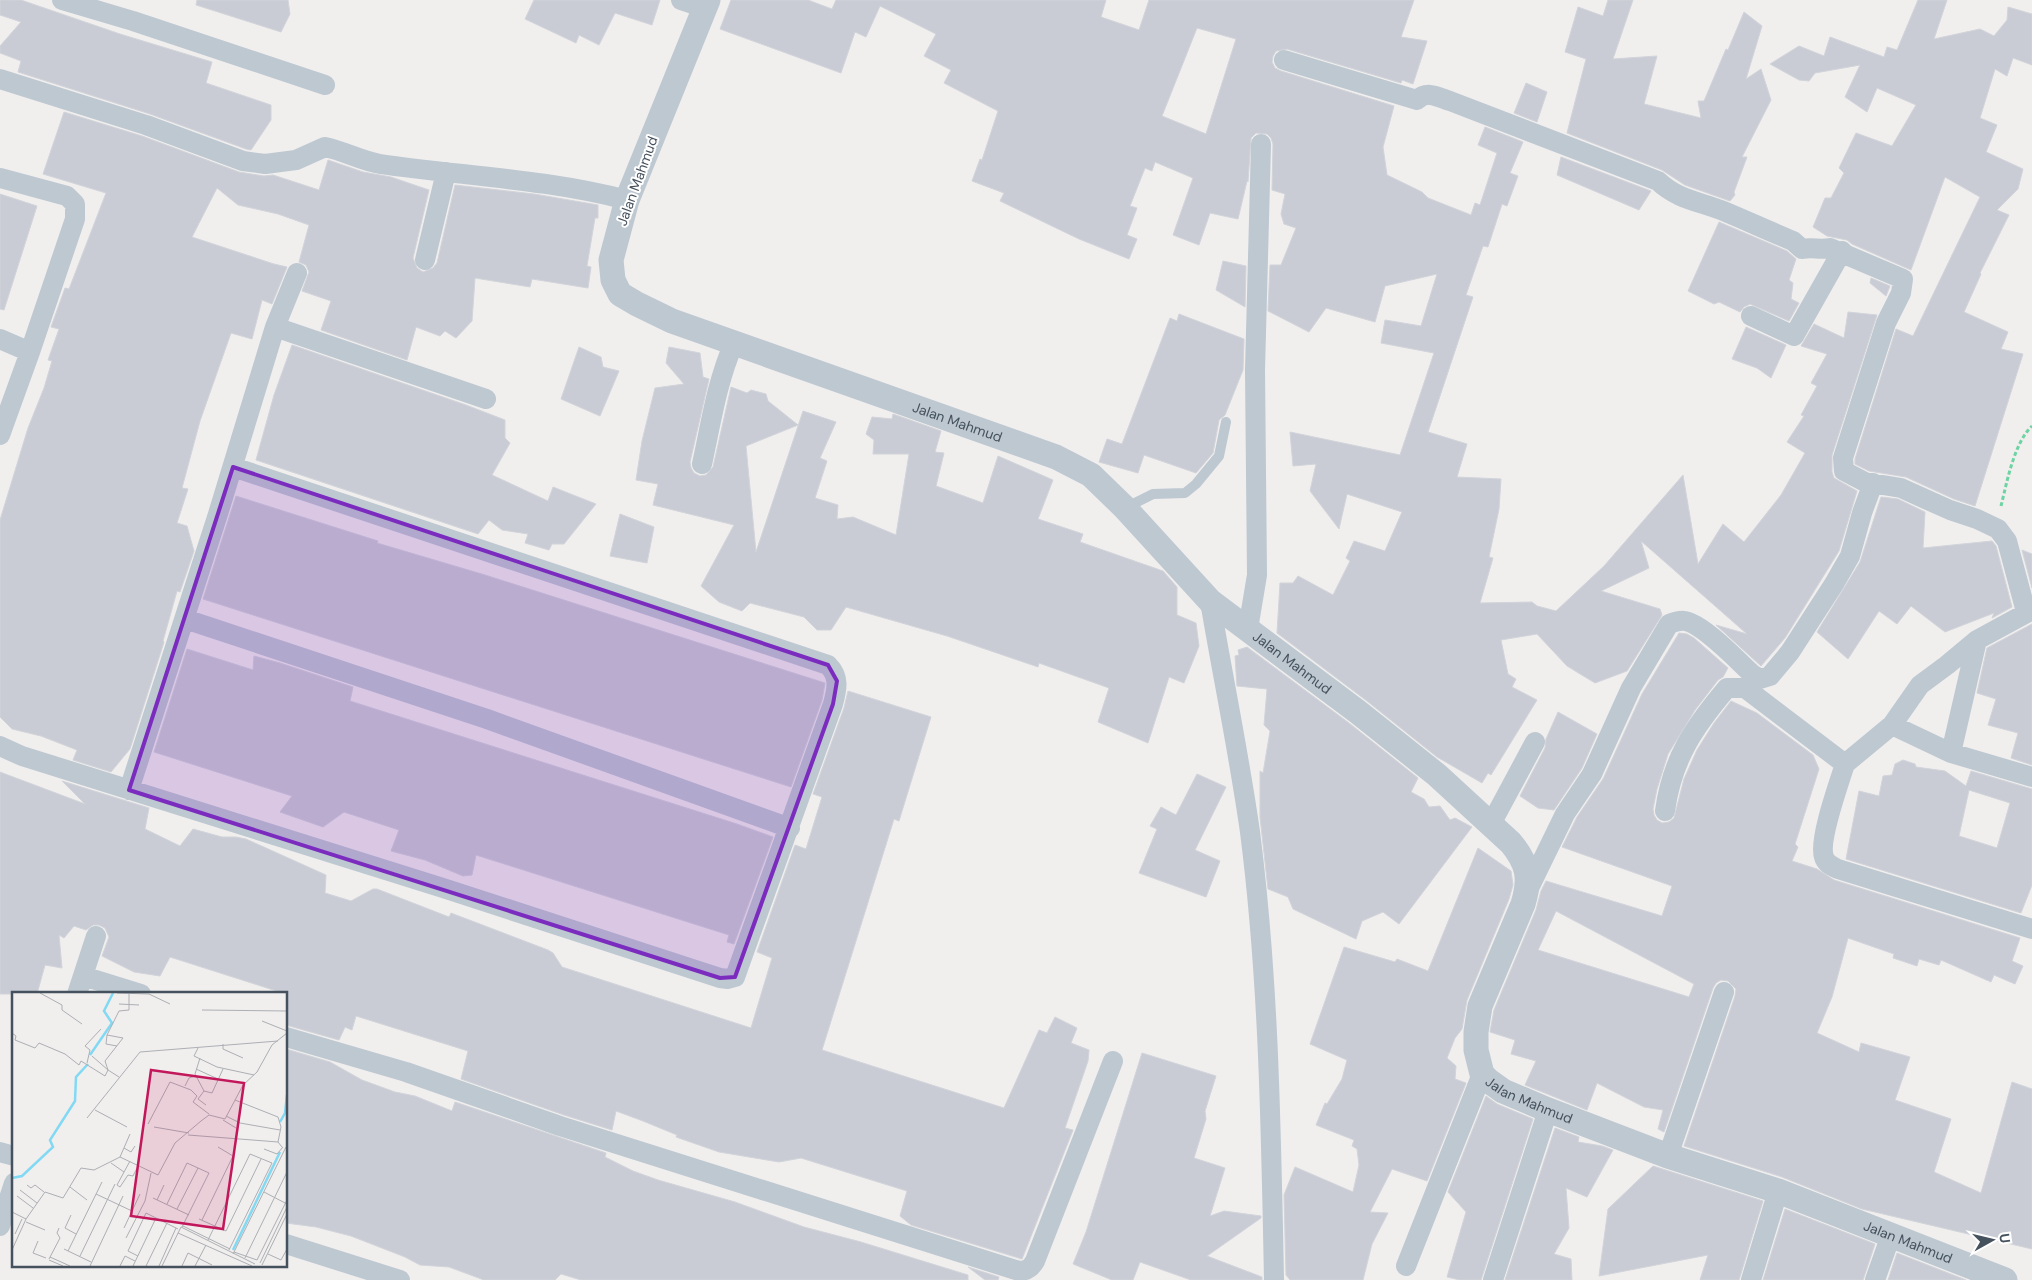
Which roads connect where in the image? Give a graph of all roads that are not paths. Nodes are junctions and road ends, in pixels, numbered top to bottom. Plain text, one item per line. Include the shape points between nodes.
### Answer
1 (681, 0) edge
2 (70, 1) edge
3 (706, 4) edge
4 (1284, 60) dead end
5 (0, 79) edge
6 (325, 84) dead end
7 (1261, 144) dead end
8 (446, 172) junction
9 (0, 178) edge
10 (627, 200) junction
11 (1842, 251) junction
12 (425, 260) dead end
13 (297, 273) dead end
14 (1751, 316) dead end
15 (275, 327) junction
16 (0, 339) edge
17 (734, 343) junction
18 (30, 352) junction
19 (486, 398) dead end
20 (1226, 422) dead end
21 (0, 435) edge
22 (702, 464) dead end
23 (233, 467) junction
24 (1874, 483) junction
25 (1125, 508) junction
26 (1210, 601) junction
27 (2029, 611) edge
28 (185, 619) junction
29 (1248, 629) junction
30 (1977, 640) junction
31 (1892, 725) junction
32 (1535, 742) dead end
33 (0, 746) edge
34 (1951, 753) junction
35 (1845, 764) junction
36 (2032, 776) edge
37 (129, 790) junction
38 (1665, 811) dead end
39 (1491, 824) junction
40 (790, 828) junction
41 (1526, 894) junction
42 (2031, 926) edge
43 (96, 936) dead end
44 (80, 985) edge
45 (127, 992) edge
46 (1724, 992) dead end
47 (288, 1038) edge
48 (1113, 1062) dead end
49 (1482, 1074) junction
50 (1548, 1110) junction
51 (1668, 1156) junction
52 (12, 1189) edge
53 (1778, 1191) junction
54 (0, 1226) edge
55 (1892, 1235) junction
56 (288, 1245) edge
57 (1406, 1266) dead end
58 (400, 1280) edge
59 (1274, 1280) edge
60 (1493, 1280) edge
61 (1751, 1280) edge
62 (1876, 1280) edge
63 (2005, 1280) edge

1 - 3 street
2 - 6 street
3 - 10 street, Jalan Mahmud
4 - 11 street via 1416,100 1425,94 1450,100 1658,181 1681,197 1793,241 1802,248
5 - 8 street via 146,125 243,161 265,164 296,160 325,147 378,164
7 - 29 street via 1255,370 1257,575
8 - 10 street via 506,178
8 - 12 street
9 - 18 street via 67,196 75,204 75,219
10 - 17 street, Jalan Mahmud via 611,260 613,280 620,294 672,321
11 - 14 street via 1794,336
11 - 24 street via 1903,279 1843,462 1845,472
13 - 15 street
15 - 19 street
15 - 23 street
16 - 18 street
17 - 22 street via 726,360
17 - 25 street, Jalan Mahmud via 1066,461 1091,475
18 - 21 street
20 - 25 lane via 1219,456 1196,484 1185,493 1153,494
23 - 28 street
23 - 40 street via 828,665 837,681 835,696
24 - 27 street via 1901,488 1998,529 2007,541
24 - 41 street via 1850,556 1790,652 1770,676 1760,679 1752,674 1698,626 1685,621 1669,624 1631,688 1592,774 1565,814
25 - 26 street, Jalan Mahmud
26 - 29 street, Jalan Mahmud
26 - 59 street via 1250,831 1264,976
27 - 30 street
28 - 37 street
28 - 40 street via 487,719
29 - 39 street, Jalan Mahmud via 1437,775
30 - 31 street via 1920,685
30 - 34 street
31 - 34 street
31 - 35 street
32 - 39 street
33 - 37 street
34 - 36 street
35 - 38 street via 1745,688 1727,688 1691,733 1670,784
35 - 42 street via 1822,843 1828,864
37 - 40 street via 728,979 735,977
39 - 41 street, Jalan Mahmud via 1521,856 1528,874
41 - 49 street, Jalan Mahmud via 1480,1006 1476,1050
43 - 44 street
44 - 45 street
46 - 51 street
47 - 48 street via 406,1072 560,1126 1019,1272 1031,1268 1035,1261
49 - 50 street, Jalan Mahmud via 1503,1091
49 - 57 street
50 - 51 street, Jalan Mahmud
50 - 60 street
51 - 53 street, Jalan Mahmud
52 - 54 street
53 - 55 street, Jalan Mahmud
53 - 61 street
55 - 62 street
55 - 63 street, Jalan Mahmud
56 - 58 street

